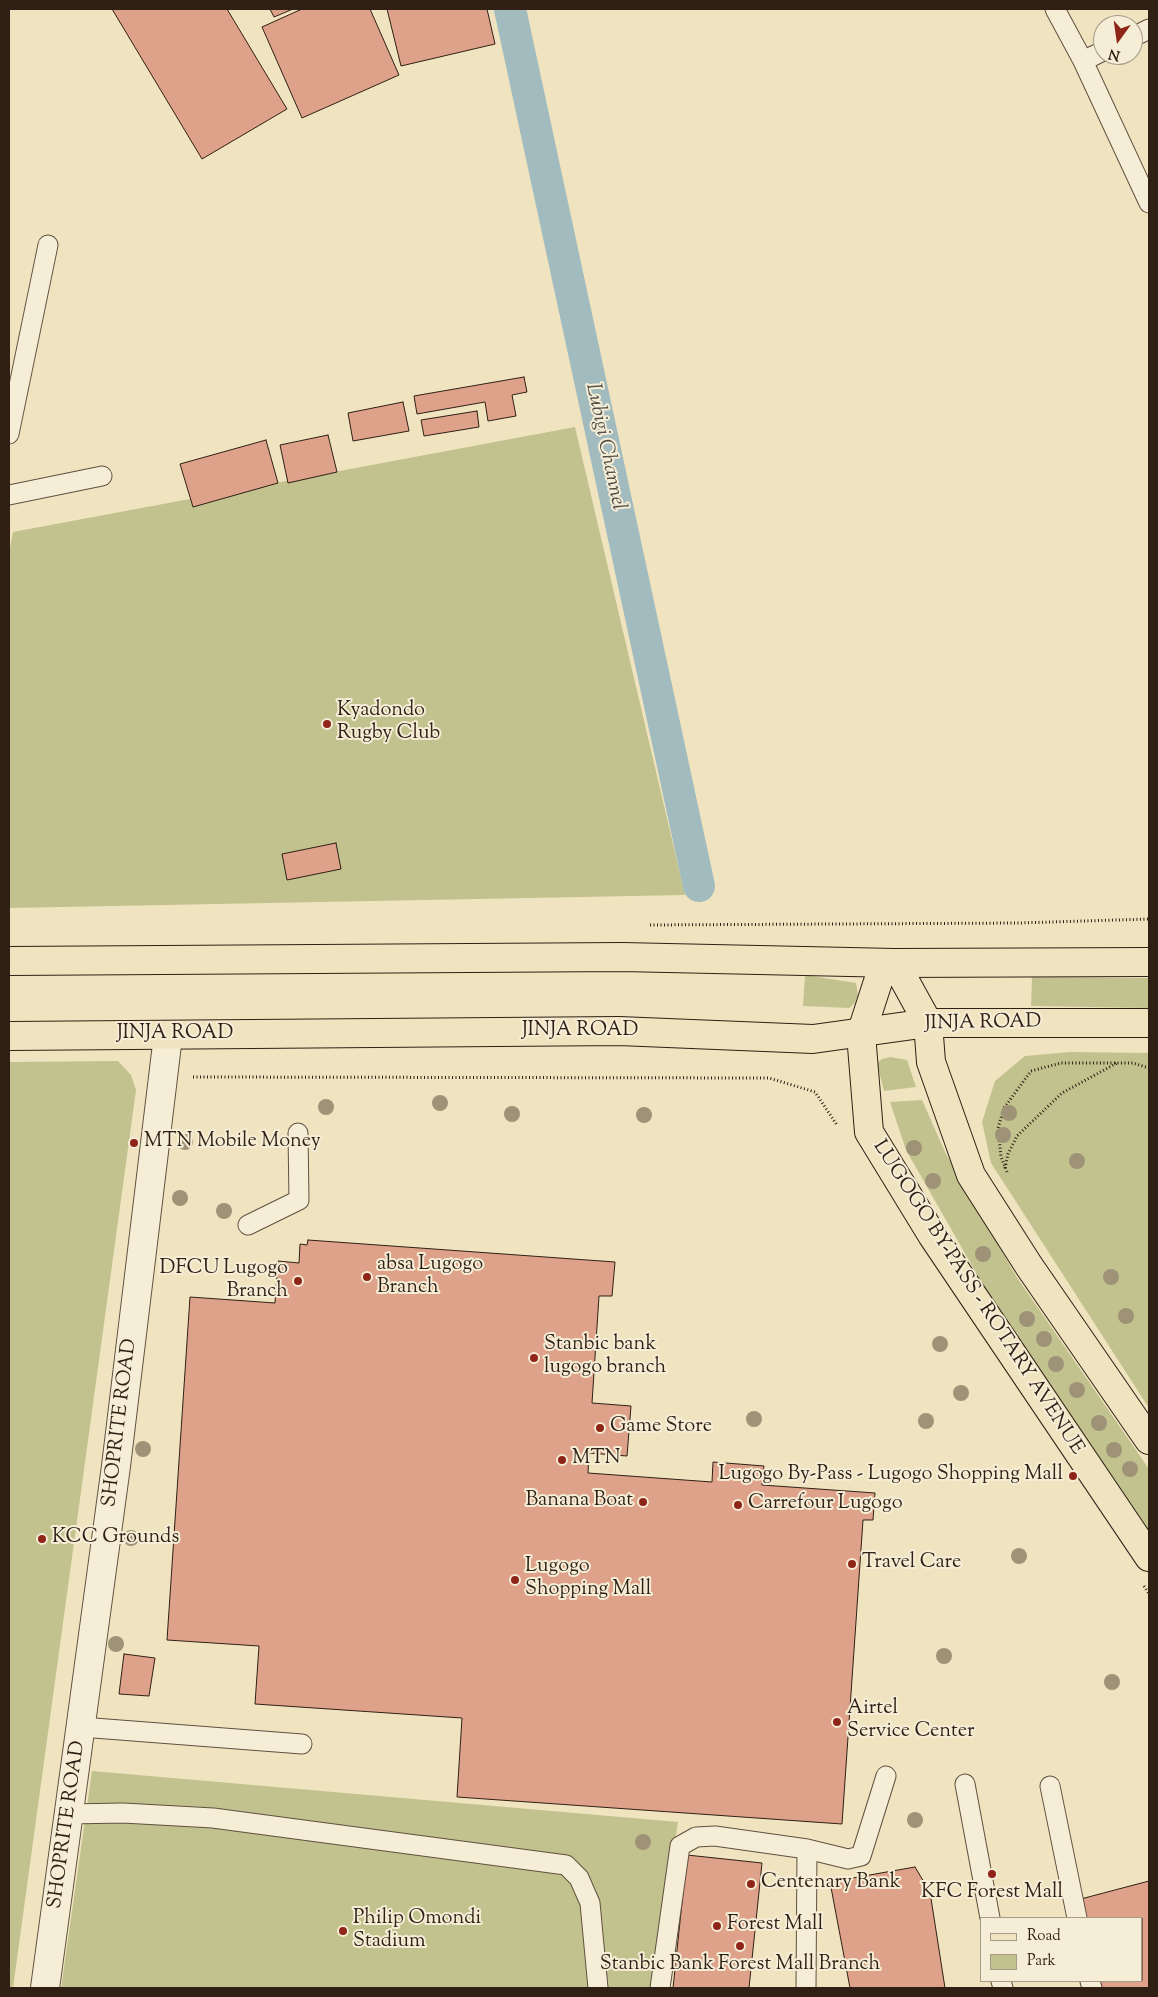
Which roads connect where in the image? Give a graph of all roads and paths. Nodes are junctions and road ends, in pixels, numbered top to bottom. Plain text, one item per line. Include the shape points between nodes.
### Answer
1 (1056, 9) edge
2 (1093, 56) edge
3 (1082, 61) junction
4 (1149, 203) edge
5 (48, 245) dead end
6 (9, 434) edge
7 (102, 476) dead end
8 (9, 495) edge
9 (9, 961) edge
10 (1149, 962) edge
11 (890, 963) junction
12 (928, 1023) junction
13 (1149, 1023) edge
14 (861, 1034) junction
15 (9, 1036) edge
16 (168, 1036) junction
17 (1117, 1063) junction
18 (1149, 1068) edge
19 (164, 1077) junction
20 (815, 1092) dead end
21 (298, 1133) dead end
22 (1005, 1168) junction
23 (1009, 1177) dead end
24 (248, 1225) dead end
25 (1149, 1440) edge
26 (1149, 1557) edge
27 (81, 1727) junction
28 (302, 1744) dead end
29 (886, 1776) dead end
30 (966, 1784) dead end
31 (1050, 1786) dead end
32 (69, 1814) junction
33 (806, 1849) junction
34 (990, 1917) edge
35 (1077, 1917) edge
36 (45, 1988) edge
37 (598, 1988) edge
38 (660, 1988) edge
39 (806, 1988) edge

1 - 3 lane
2 - 3 lane
3 - 4 lane
5 - 6 lane
7 - 8 lane
9 - 11 main road via 622,957
10 - 11 main road
11 - 12 main road
11 - 14 main road, LUGOGO BY-PASS - ROTARY AVENUE
12 - 13 main road, JINJA ROAD
12 - 14 main road, JINJA ROAD
12 - 25 main road via 931,1062 971,1175 1028,1266
14 - 16 main road, JINJA ROAD via 813,1039 619,1031
14 - 26 main road, LUGOGO BY-PASS - ROTARY AVENUE via 869,1132 937,1243
15 - 16 main road, JINJA ROAD
16 - 19 street, SHOPRITE ROAD
17 - 18 path
17 - 22 path via 1062,1093 1017,1136
17 - 22 path via 1061,1063 1031,1071 1007,1103 998,1128 1000,1157
19 - 20 path via 769,1078
19 - 27 street, SHOPRITE ROAD
21 - 24 lane via 299,1200
22 - 23 path
27 - 28 lane
27 - 32 street, SHOPRITE ROAD
29 - 33 lane via 861,1856 848,1859
30 - 34 lane
31 - 35 lane
32 - 36 street, SHOPRITE ROAD
32 - 37 lane via 213,1818 566,1865 579,1878 590,1903
33 - 38 lane via 715,1836 696,1837 680,1846
33 - 39 lane

